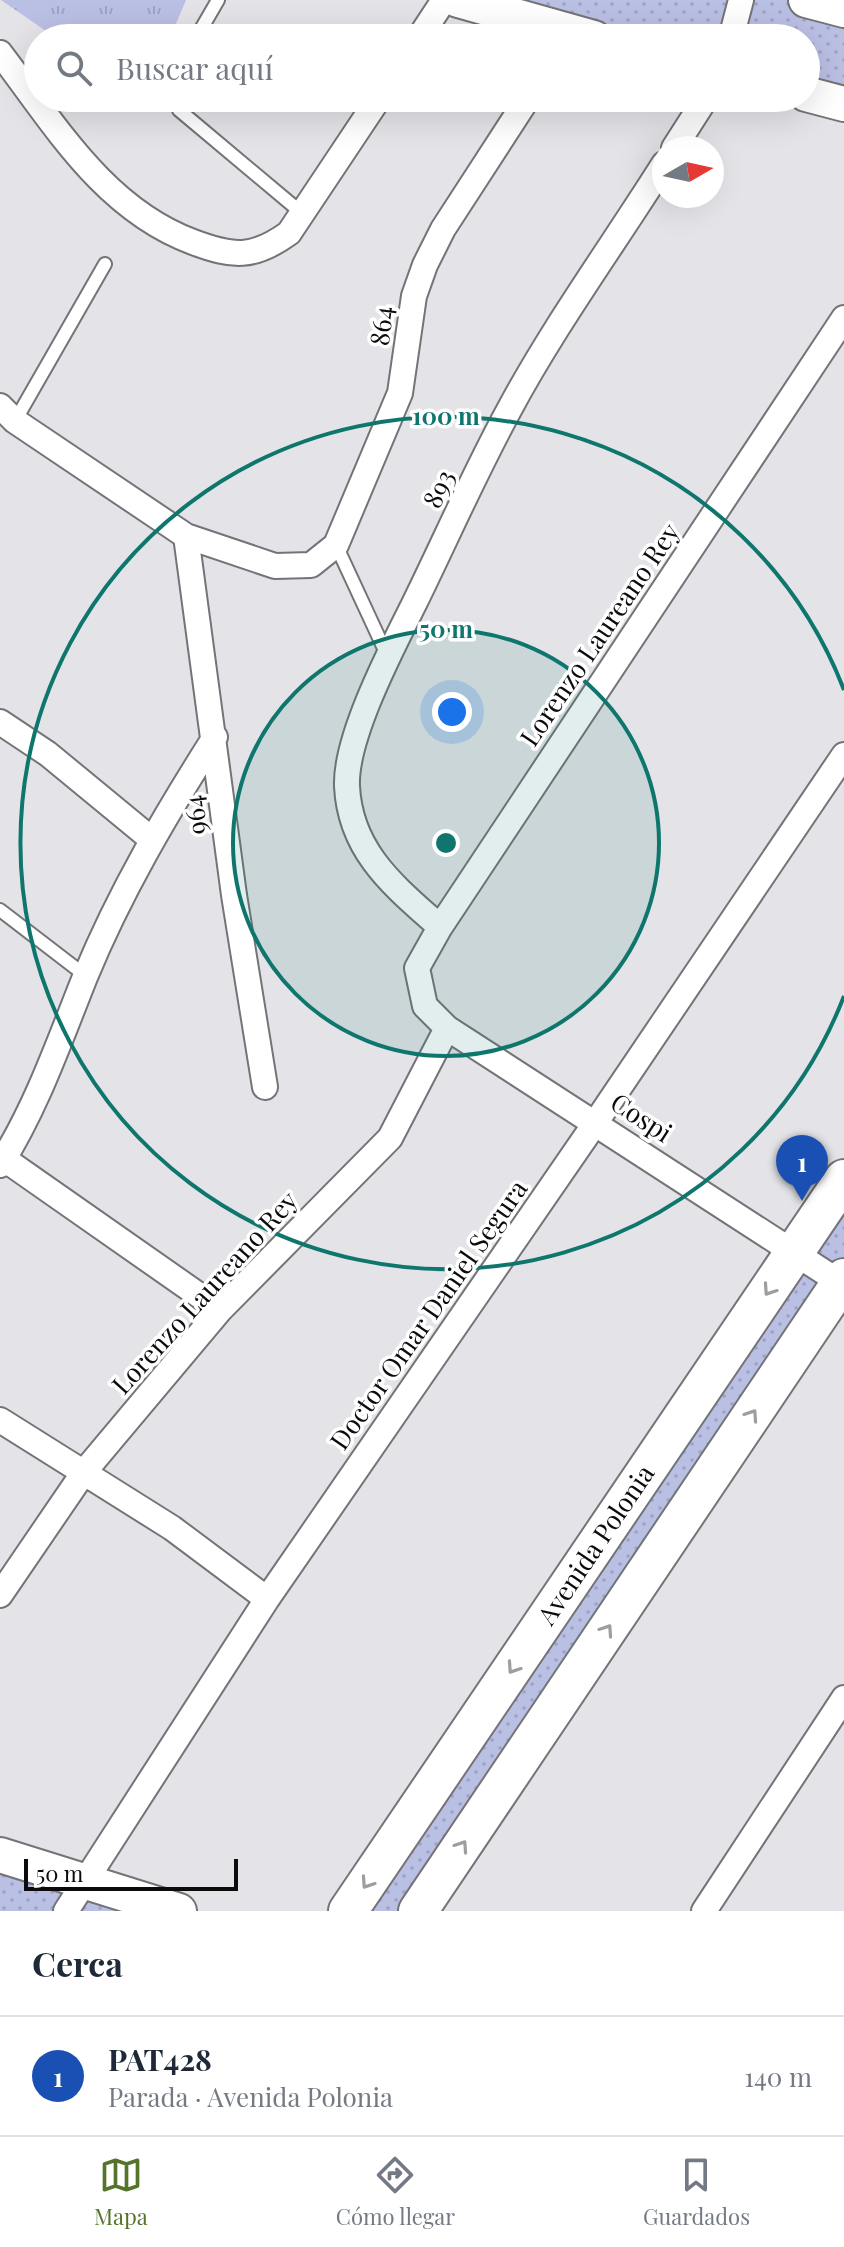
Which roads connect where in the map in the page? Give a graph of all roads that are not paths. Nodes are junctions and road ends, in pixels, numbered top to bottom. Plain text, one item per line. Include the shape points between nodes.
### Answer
1 (218, 0) edge
2 (444, 0) edge
3 (458, 0) edge
4 (741, 0) edge
5 (806, 0) edge
6 (844, 10) edge
7 (204, 24) edge
8 (428, 24) edge
9 (537, 24) edge
10 (735, 24) edge
11 (0, 53) edge
12 (24, 84) edge
13 (820, 98) edge
14 (844, 104) edge
15 (45, 112) edge
16 (181, 112) edge
17 (370, 112) edge
18 (519, 112) edge
19 (697, 112) edge
20 (682, 136) edge
21 (652, 183) edge
22 (303, 214) junction
23 (105, 264) dead end
24 (844, 318) edge
25 (8, 413) edge
26 (186, 536) junction
27 (336, 545) junction
28 (388, 657) junction
29 (0, 722) edge
30 (215, 737) junction
31 (844, 755) edge
32 (150, 838) junction
33 (0, 910) edge
34 (440, 927) junction
35 (86, 976) junction
36 (419, 989) joint
37 (447, 1028) junction
38 (265, 1087) dead end
39 (596, 1122) junction
40 (2, 1160) edge
41 (844, 1179) edge
42 (795, 1253) junction
43 (843, 1282) edge
44 (220, 1310) junction
45 (0, 1420) edge
46 (84, 1472) junction
47 (0, 1595) edge
48 (267, 1599) junction
49 (844, 1698) edge
50 (0, 1855) edge
51 (83, 1881) junction
52 (66, 1911) edge
53 (179, 1911) edge
54 (348, 1911) edge
55 (418, 1911) edge
56 (704, 1911) edge

1 - 7 lane
2 - 8 street
3 - 9 street
4 - 10 street
5 - 6 street
11 - 12 street
13 - 14 street
15 - 22 street via 97,179 163,231 223,253 247,254 270,247
16 - 22 lane
17 - 22 street
18 - 27 street, 864 via 425,265 414,296 400,393
19 - 20 street
21 - 28 street, 893 via 510,408
23 - 25 lane
24 - 34 street, Lorenzo Laureano Rey
25 - 26 street
26 - 27 street, 864 via 275,566 311,565
26 - 30 street, 964
27 - 28 lane
28 - 34 street, 893 via 348,761 352,820 380,874
29 - 32 street via 48,754
30 - 32 street
30 - 38 street, 964
31 - 39 street, Doctor Omar Daniel Segura
32 - 35 street
33 - 35 lane
34 - 36 street, Lorenzo Laureano Rey via 417,968
35 - 40 street via 46,1080
36 - 37 street, Cospi via 425,1006
37 - 39 street, Cospi
37 - 44 street, Lorenzo Laureano Rey via 390,1138
39 - 42 street, Cospi
39 - 48 street, Doctor Omar Daniel Segura
40 - 44 street
41 - 42 main road, Avenida Polonia
42 - 43 street, Cospi
42 -> 54 main road, Avenida Polonia
55 -> 43 main road
44 - 46 street, Lorenzo Laureano Rey
45 - 46 street
46 - 47 street, Lorenzo Laureano Rey
46 - 48 street via 172,1528
48 - 51 street, Doctor Omar Daniel Segura
49 - 56 street
50 - 51 street
51 - 52 street, Doctor Omar Daniel Segura
51 - 53 street

